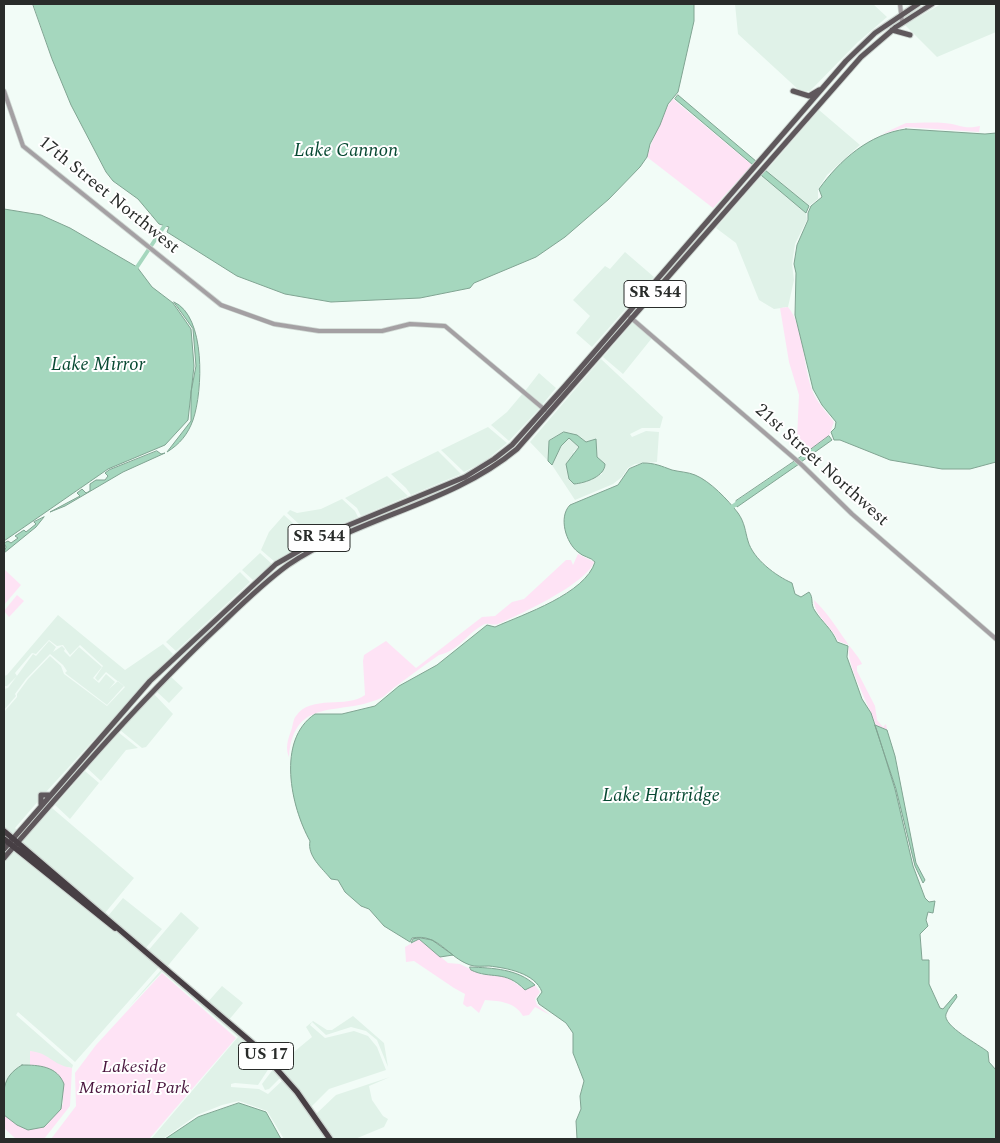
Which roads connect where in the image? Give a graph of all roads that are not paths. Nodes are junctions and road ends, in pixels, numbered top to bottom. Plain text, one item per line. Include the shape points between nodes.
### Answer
1 (900, 4) edge
2 (918, 4) edge
3 (932, 4) edge
4 (900, 15) junction
5 (902, 22) junction
6 (892, 30) junction
7 (910, 35) dead end
8 (823, 88) junction
9 (4, 91) edge
10 (793, 92) dead end
11 (727, 199) junction
12 (733, 204) junction
13 (627, 314) junction
14 (632, 319) junction
15 (544, 410) junction
16 (550, 414) junction
17 (314, 541) junction
18 (287, 566) junction
19 (194, 639) junction
20 (996, 639) edge
21 (176, 655) junction
22 (180, 662) junction
23 (172, 671) junction
24 (111, 724) junction
25 (117, 729) junction
26 (78, 763) junction
27 (84, 768) junction
28 (4, 831) edge
29 (11, 842) edge
30 (4, 849) edge
31 (4, 858) edge
32 (104, 918) junction
33 (330, 1139) edge

1 - 4 street
2 - 4 main road, SR 544
3 - 5 main road, SR 544
4 - 5 street
4 - 8 main road, SR 544 via 875,33
5 - 6 main road, SR 544
6 - 7 main road
6 - 12 main road, SR 544 via 861,57
8 - 10 main road via 810,96
8 - 11 main road, SR 544
9 - 15 street, 17th Street Northwest via 23,146 221,305 274,324 319,331 369,332 410,324 450,328
11 - 12 main road
11 - 13 main road, SR 544
12 - 14 main road, SR 544
13 - 14 street, 21st Street Northwest
13 - 15 main road, SR 544
14 - 16 main road, SR 544
14 - 20 street, 21st Street Northwest via 802,465 852,514
15 - 16 street, 17th Street Northwest
15 - 17 main road, SR 544 via 512,445 479,469
16 - 18 main road, SR 544 via 517,449 473,480 335,539
17 - 18 main road
17 - 19 main road, SR 544 via 276,564
18 - 22 main road, SR 544
19 - 21 main road, SR 544
19 - 22 main road
21 - 23 main road
21 - 24 main road, SR 544
22 - 23 main road, SR 544
23 - 25 main road, SR 544
24 - 25 main road
24 - 26 main road, SR 544
25 - 27 main road, SR 544
26 - 27 main road
26 - 29 main road, SR 544
27 - 29 main road, SR 544
28 - 29 highway, US 17
29 - 30 main road, SR 544
29 - 31 main road, SR 544
29 - 32 highway, US 17
29 - 32 highway, US 17 via 79,902
32 - 33 highway, US 17 via 270,1060

